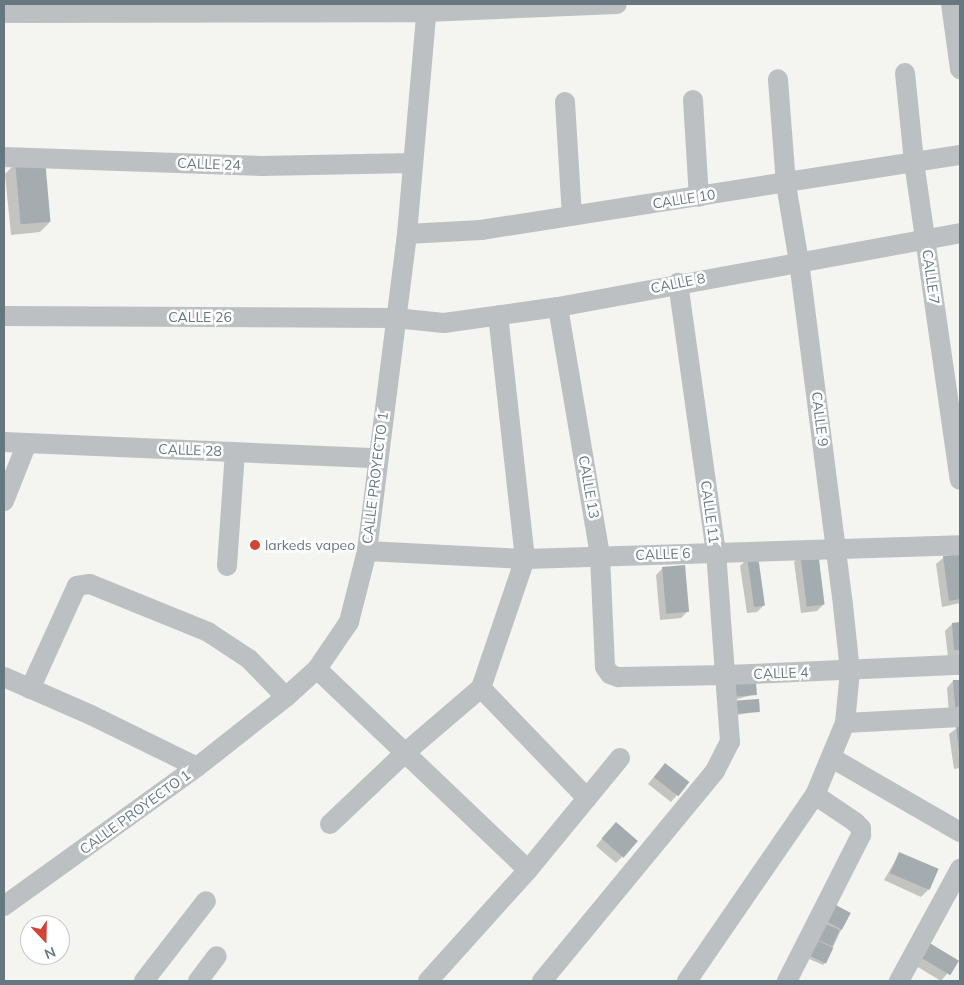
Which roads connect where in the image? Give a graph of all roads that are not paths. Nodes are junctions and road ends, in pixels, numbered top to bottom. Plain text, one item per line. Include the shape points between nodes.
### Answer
1 (617, 4) edge
2 (951, 4) edge
3 (427, 8) edge
4 (4, 13) edge
5 (960, 69) edge
6 (905, 73) dead end
7 (778, 79) dead end
8 (693, 100) dead end
9 (565, 102) dead end
10 (960, 155) edge
11 (4, 157) edge
12 (914, 162) junction
13 (414, 163) junction
14 (786, 184) junction
15 (699, 197) junction
16 (572, 216) junction
17 (960, 233) edge
18 (407, 234) junction
19 (925, 238) junction
20 (799, 262) junction
21 (678, 283) junction
22 (558, 307) junction
23 (498, 315) junction
24 (4, 316) edge
25 (396, 318) junction
26 (4, 442) edge
27 (27, 443) junction
28 (235, 452) junction
29 (377, 458) junction
30 (960, 480) edge
31 (4, 501) edge
32 (960, 545) edge
33 (837, 550) junction
34 (366, 551) junction
35 (716, 552) junction
36 (600, 556) junction
37 (525, 559) junction
38 (227, 566) dead end
39 (960, 664) edge
40 (605, 667) joint
41 (317, 669) junction
42 (850, 671) junction
43 (727, 675) junction
44 (4, 677) edge
45 (30, 688) junction
46 (481, 688) junction
47 (286, 697) junction
48 (960, 717) edge
49 (845, 723) junction
50 (406, 752) junction
51 (620, 758) dead end
52 (832, 758) junction
53 (197, 767) junction
54 (815, 795) junction
55 (587, 798) junction
56 (330, 824) dead end
57 (960, 832) edge
58 (960, 869) edge
59 (528, 870) junction
60 (206, 901) dead end
61 (4, 906) edge
62 (217, 956) dead end
63 (144, 981) edge
64 (198, 981) edge
65 (428, 981) edge
66 (542, 981) edge
67 (687, 981) edge
68 (787, 981) edge
69 (899, 981) edge

1 - 3 street
2 - 5 street
3 - 4 street
3 - 13 street, CALLE PROYECTO 1
6 - 12 street, CALLE 7
7 - 14 street, CALLE 9
8 - 15 street
9 - 16 street
10 - 12 street, CALLE 10
11 - 13 street, CALLE 24 via 261,166
12 - 14 street, CALLE 10
12 - 19 street, CALLE 7
13 - 18 street, CALLE PROYECTO 1
14 - 15 street, CALLE 10
14 - 20 street, CALLE 9
15 - 16 street, CALLE 10
16 - 18 street, CALLE 10 via 453,233
17 - 19 street, CALLE 8
18 - 25 street, CALLE PROYECTO 1
19 - 20 street, CALLE 8
19 - 30 street, CALLE 7
20 - 21 street, CALLE 8
20 - 33 street, CALLE 9
21 - 22 street, CALLE 8
21 - 35 street, CALLE 11
22 - 23 street, CALLE 8
22 - 36 street, CALLE 13
23 - 25 street, CALLE 8 via 444,322
23 - 37 street
24 - 25 street, CALLE 26
25 - 29 street, CALLE PROYECTO 1
26 - 27 street, CALLE 28
27 - 28 street, CALLE 28
27 - 31 street
28 - 29 street, CALLE 28
28 - 38 street
29 - 34 street, CALLE PROYECTO 1
32 - 33 street, CALLE 6
33 - 35 street, CALLE 6
33 - 42 street, CALLE 9
34 - 37 street, CALLE 6
34 - 41 street, CALLE PROYECTO 1 via 349,622
35 - 36 street, CALLE 6
35 - 43 street, CALLE 11
36 - 37 street, CALLE 6
36 - 40 street, CALLE 13
37 - 46 street
39 - 42 street, CALLE 4
40 - 43 street, CALLE 4 via 618,677
41 - 47 street, CALLE PROYECTO 1
41 - 50 street
42 - 43 street, CALLE 4
42 - 49 street, CALLE 9
43 - 66 street, CALLE 11 via 730,742 715,771
44 - 45 street
45 - 47 street via 77,586 90,584 208,632 249,659
45 - 53 street
46 - 50 street
46 - 55 street
47 - 53 street, CALLE PROYECTO 1
48 - 49 street
49 - 52 street, CALLE 9
50 - 56 street
50 - 59 street
51 - 55 street
52 - 54 street, CALLE 9
52 - 57 street
53 - 61 street, CALLE PROYECTO 1
54 - 67 street, CALLE 9
54 - 68 street via 855,822 861,828 861,835
55 - 59 street
58 - 69 street
59 - 65 street
60 - 63 street
62 - 64 street

